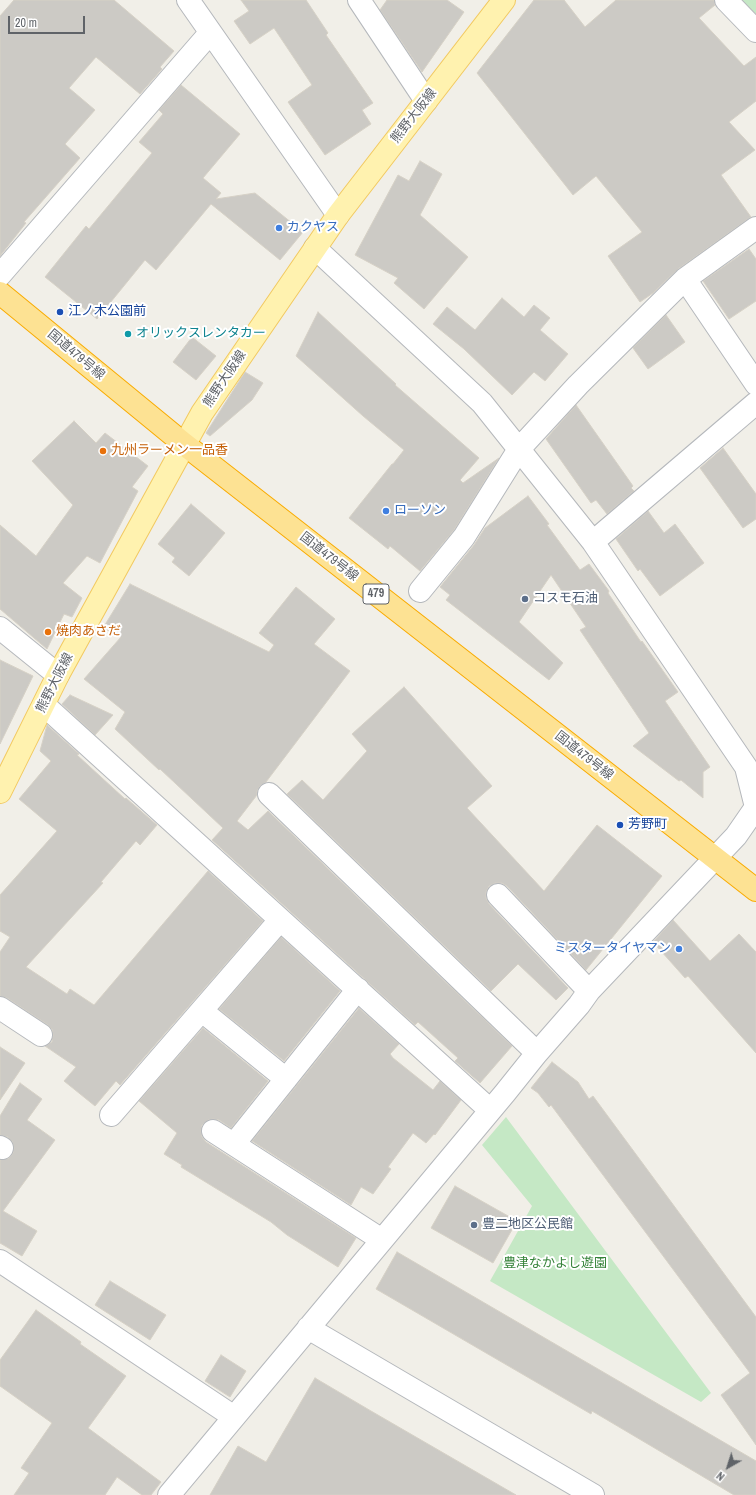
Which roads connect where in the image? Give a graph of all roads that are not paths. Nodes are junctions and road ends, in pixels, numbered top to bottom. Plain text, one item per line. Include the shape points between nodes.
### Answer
1 (188, 0) edge
2 (359, 0) edge
3 (504, 0) edge
4 (726, 0) edge
5 (756, 31) edge
6 (210, 33) junction
7 (426, 101) junction
8 (338, 215) junction
9 (756, 228) edge
10 (315, 248) junction
11 (0, 275) edge
12 (685, 278) junction
13 (0, 292) edge
14 (756, 384) edge
15 (756, 403) edge
16 (184, 444) junction
17 (519, 449) junction
18 (593, 542) junction
19 (420, 591) dead end
20 (0, 628) edge
21 (58, 675) junction
22 (44, 705) junction
23 (751, 763) edge
24 (0, 792) edge
25 (269, 794) dead end
26 (756, 807) edge
27 (714, 857) junction
28 (756, 890) edge
29 (498, 895) dead end
30 (280, 920) junction
31 (358, 990) junction
32 (589, 991) junction
33 (0, 1008) edge
34 (202, 1011) junction
35 (41, 1035) dead end
36 (537, 1053) junction
37 (286, 1079) junction
38 (490, 1110) junction
39 (111, 1115) dead end
40 (213, 1131) dead end
41 (234, 1144) junction
42 (382, 1240) junction
43 (0, 1261) edge
44 (308, 1328) junction
45 (234, 1417) junction
46 (169, 1495) edge
47 (593, 1495) edge

1 - 6 street
2 - 7 street
3 - 7 main road, 熊野大阪線
4 - 5 street
6 - 8 street
6 - 11 street
7 - 8 main road, 熊野大阪線
8 - 10 main road, 熊野大阪線
9 - 12 street
10 - 16 main road, 熊野大阪線 via 202,413
10 - 17 street via 482,403
12 - 14 street
12 - 17 street via 578,385
13 - 16 highway, 国道479号線 / 479
15 - 18 street
16 - 21 main road, 熊野大阪線
16 - 27 highway, 国道479号線 / 479
17 - 18 street
17 - 19 street via 464,537
18 - 23 street
20 - 21 street
21 - 22 main road, 熊野大阪線
22 - 24 main road, 熊野大阪線
22 - 30 street
23 - 26 street
25 - 36 street
26 - 27 street via 736,836
27 - 28 highway, 国道479号線 / 479
27 - 32 street
29 - 32 street
30 - 31 street
30 - 34 street
31 - 37 street
31 - 38 street
32 - 36 street
33 - 35 street
34 - 37 street
34 - 39 street
36 - 38 street
37 - 41 street
38 - 42 street
40 - 41 street
41 - 42 street
42 - 44 street
43 - 45 street
44 - 45 street
44 - 47 street
45 - 46 street

